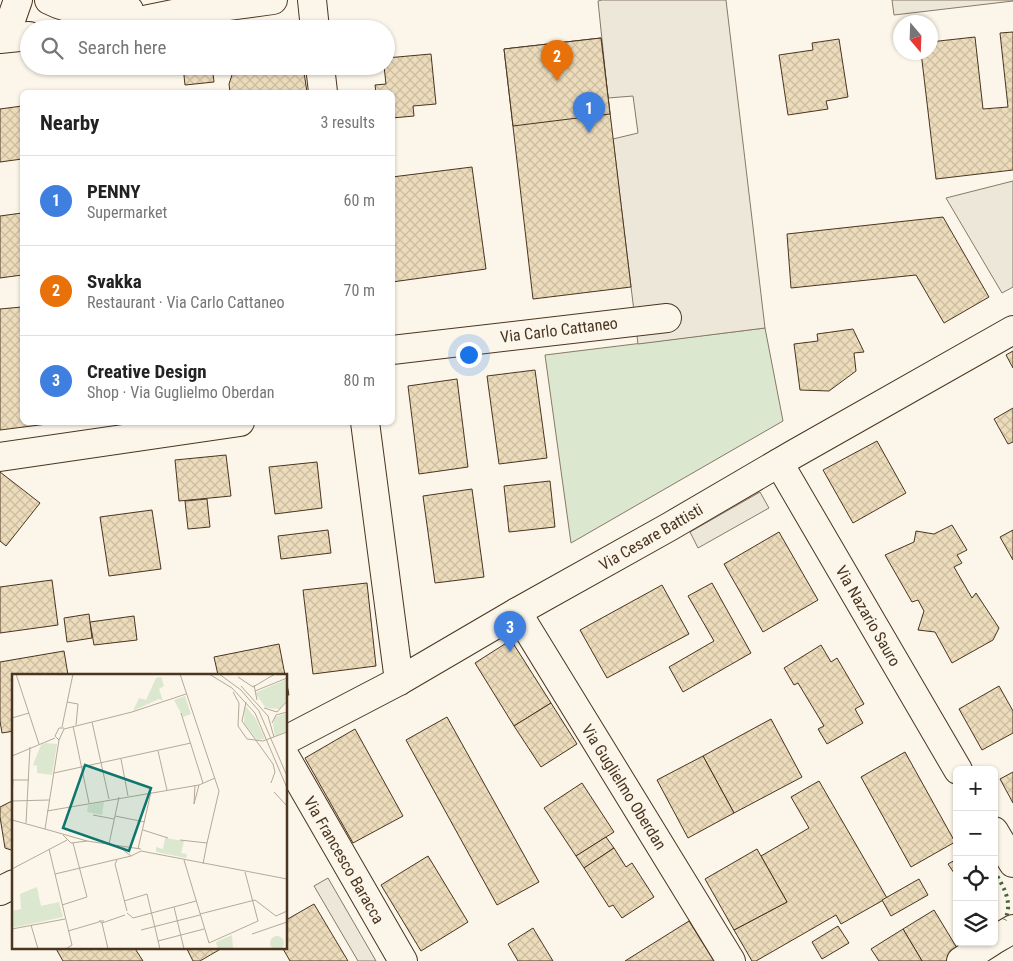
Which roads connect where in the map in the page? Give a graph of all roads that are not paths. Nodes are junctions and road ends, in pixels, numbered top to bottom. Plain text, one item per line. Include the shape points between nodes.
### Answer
1 (18, 0) edge
2 (49, 0) edge
3 (273, 0) edge
4 (312, 0) edge
5 (183, 12) junction
6 (144, 20) edge
7 (314, 20) edge
8 (0, 32) edge
9 (20, 37) edge
10 (0, 39) edge
11 (321, 75) edge
12 (323, 90) edge
13 (667, 318) dead end
14 (1013, 330) edge
15 (395, 350) edge
16 (219, 425) edge
17 (365, 425) edge
18 (0, 457) edge
19 (779, 462) junction
20 (517, 612) junction
21 (399, 681) junction
22 (288, 739) edge
23 (288, 761) edge
24 (956, 766) edge
25 (998, 838) edge
26 (1013, 863) edge
27 (12, 885) edge
28 (0, 891) edge
29 (1013, 929) edge
30 (998, 938) edge
31 (985, 946) edge
32 (403, 961) edge
33 (731, 961) edge
34 (961, 961) edge

1 - 8 street via 11,20
2 - 5 street via 60,6 92,12 146,9
3 - 5 street
4 - 7 street
5 - 6 street
9 - 10 street
11 - 12 street
13 - 15 street, Via Carlo Cattaneo
14 - 19 street, Via Cesare Battisti
16 - 18 street
17 - 21 street
19 - 20 street, Via Cesare Battisti
19 - 24 street, Via Nazario Sauro
20 - 21 street, Via Cesare Battisti
20 - 33 street, Via Guglielmo Oberdan
21 - 22 street, Via Cesare Battisti
23 - 32 street, Via Francesco Baracca
25 - 26 street
27 - 28 street
29 - 30 street
31 - 34 street

